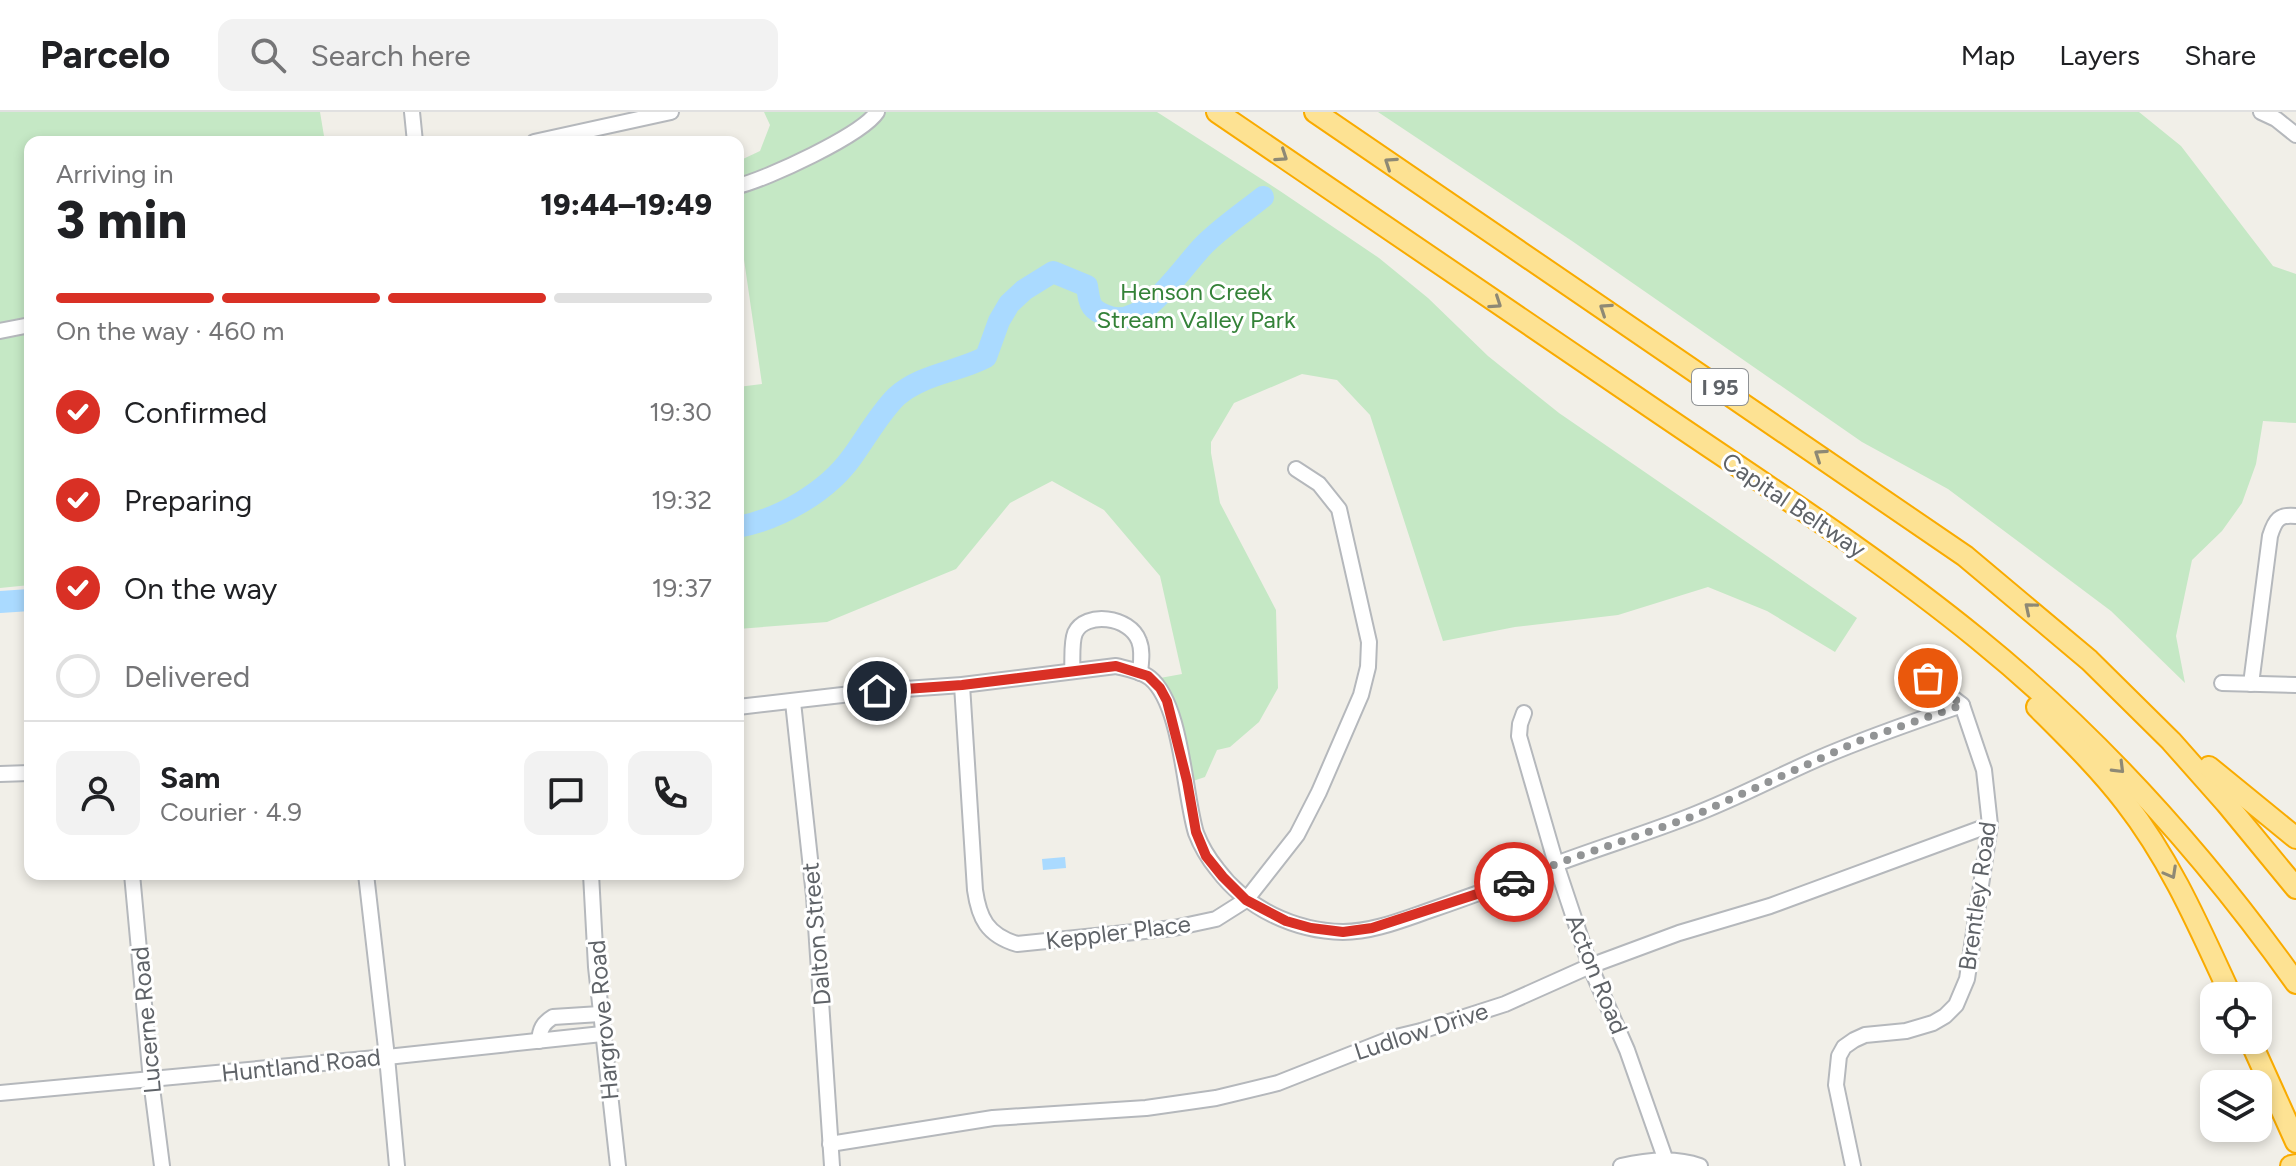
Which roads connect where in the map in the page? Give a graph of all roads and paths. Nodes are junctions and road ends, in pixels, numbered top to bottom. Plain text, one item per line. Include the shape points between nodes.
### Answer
1 (412, 112) edge
2 (877, 112) edge
3 (1217, 112) edge
4 (1315, 112) edge
5 (2261, 112) edge
6 (663, 113) edge
7 (2296, 135) edge
8 (414, 136) edge
9 (561, 136) edge
10 (744, 184) edge
11 (24, 326) edge
12 (0, 331) edge
13 (1296, 469) dead end
14 (2296, 516) edge
15 (1867, 555) junction
16 (2089, 660) junction
17 (1910, 665) dead end
18 (1072, 671) junction
19 (1140, 673) junction
20 (2222, 683) dead end
21 (2251, 684) junction
22 (962, 685) junction
23 (2296, 685) edge
24 (793, 702) junction
25 (1962, 705) junction
26 (744, 706) edge
27 (1524, 713) dead end
28 (24, 773) edge
29 (0, 774) edge
30 (1990, 825) junction
31 (2296, 838) edge
32 (1556, 864) junction
33 (133, 880) edge
34 (367, 880) edge
35 (591, 880) edge
36 (2296, 888) edge
37 (1246, 900) junction
38 (1590, 966) junction
39 (2225, 982) edge
40 (2296, 983) edge
41 (600, 1014) junction
42 (602, 1034) junction
43 (539, 1041) junction
44 (2256, 1054) edge
45 (387, 1057) junction
46 (151, 1080) junction
47 (0, 1093) edge
48 (2296, 1142) edge
49 (830, 1144) junction
50 (1666, 1161) junction
51 (162, 1166) edge
52 (397, 1166) edge
53 (618, 1166) edge
54 (832, 1166) edge
55 (1621, 1166) edge
56 (1700, 1166) edge
57 (1853, 1166) edge

1 - 8 street
2 - 10 street via 852,135
3 -> 15 highway, Capital Beltway / I 95
16 -> 4 highway, I 95 via 1919,523
5 - 7 street
6 - 9 street
11 - 12 street
13 - 37 street, Keppler Place via 1319,484 1339,509 1367,626 1368,667 1312,807
14 - 21 street via 2281,516 2270,536
15 -> 39 highway via 1974,646 2116,791 2167,864
15 -> 40 highway, Capital Beltway / I 95 via 1979,640 2131,780 2259,931
16 - 31 highway
16 - 36 highway, I 95 via 2199,772
17 - 25 street
18 - 19 street via 1116,666
18 - 19 street via 1079,627 1108,619 1130,626 1139,640
18 - 22 street
19 - 37 street via 1167,701 1206,856
20 - 21 street
21 - 23 street
22 - 24 street
22 - 37 street, Keppler Place via 975,890 983,922 991,931 1017,944 1174,928 1216,919
24 - 26 street
24 - 49 street, Dalton Street via 814,896
25 - 30 street, Brentley Road via 1984,770
25 - 32 street via 1859,741 1691,817
27 - 32 street, Acton Road via 1519,736
28 - 29 street
30 - 38 street, Ludlow Drive
30 - 57 street, Brentley Road via 1967,979 1956,1005 1933,1023 1865,1035 1839,1056 1836,1085
32 - 37 street via 1372,928 1343,932 1286,921
32 - 38 street, Acton Road
33 - 46 street, Lucerne Road
34 - 45 street
35 - 41 street, Hargrove Road
38 - 49 street, Ludlow Drive via 1505,1004 1392,1038 1278,1083 1216,1098 993,1118
38 - 50 street, Acton Road
41 - 42 street, Hargrove Road
41 - 43 street via 553,1017 540,1029
42 - 43 street, Huntland Road
42 - 53 street, Hargrove Road
43 - 45 street, Huntland Road
44 - 48 highway
45 - 46 street, Huntland Road
45 - 52 street
46 - 47 street, Huntland Road
46 - 51 street, Lucerne Road
49 - 54 street, Dalton Street
50 - 55 street
50 - 56 street

